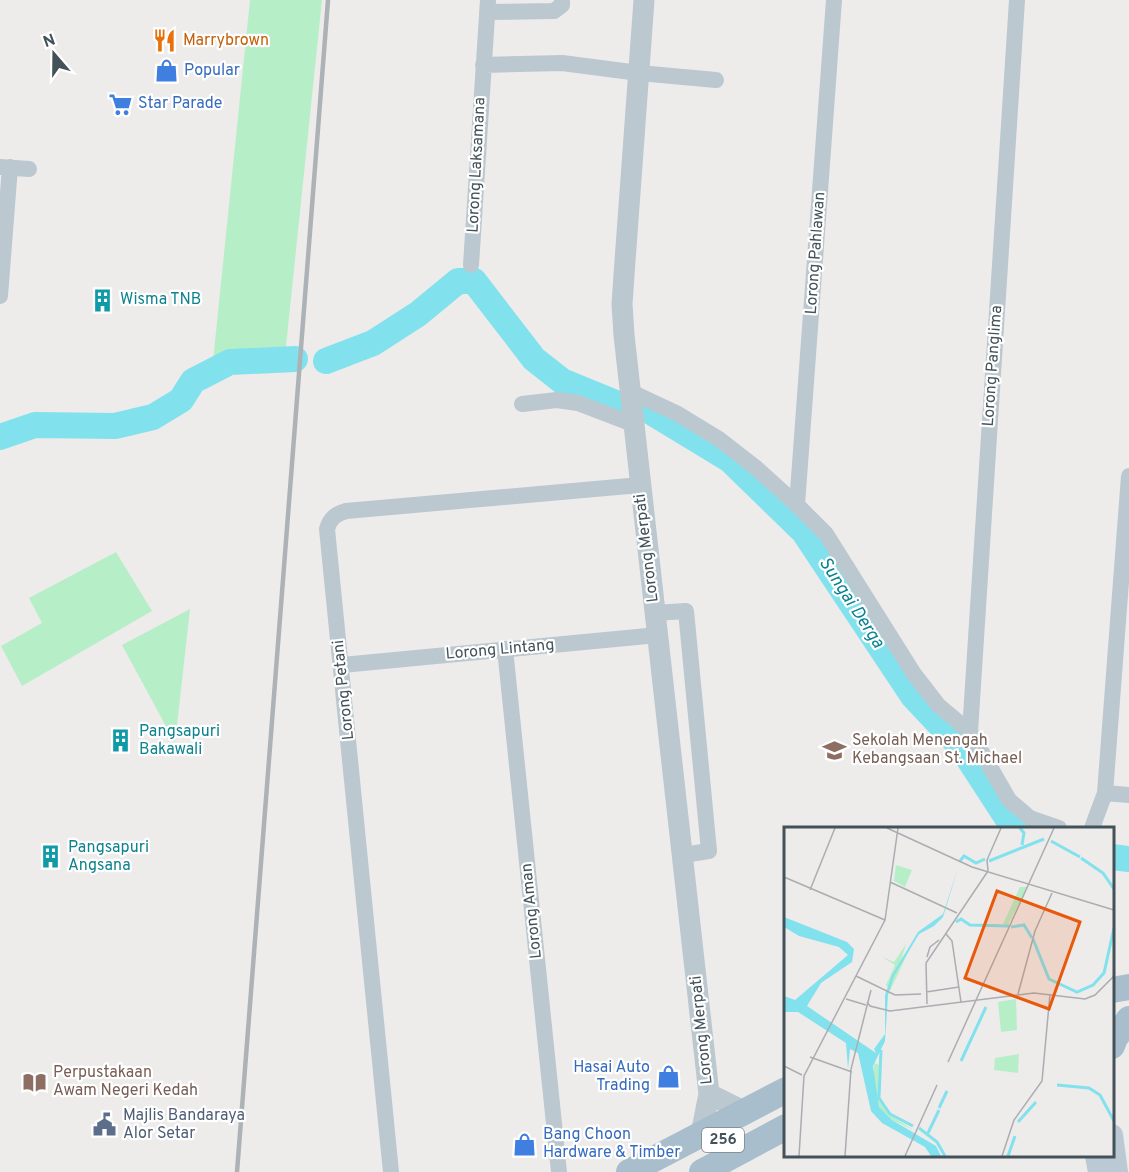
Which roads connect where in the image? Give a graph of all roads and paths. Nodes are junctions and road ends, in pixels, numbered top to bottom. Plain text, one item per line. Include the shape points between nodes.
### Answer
1 (562, 0) edge
2 (644, 0) edge
3 (834, 0) edge
4 (1017, 0) edge
5 (488, 6) edge
6 (483, 65) junction
7 (639, 73) junction
8 (716, 80) dead end
9 (5, 167) edge
10 (29, 169) dead end
11 (471, 265) dead end
12 (0, 296) edge
13 (629, 390) junction
14 (522, 404) dead end
15 (633, 424) junction
16 (1129, 476) edge
17 (640, 486) junction
18 (798, 505) junction
19 (1125, 573) edge
20 (655, 613) junction
21 (658, 635) junction
22 (505, 649) junction
23 (342, 665) junction
24 (970, 732) junction
25 (1105, 793) junction
26 (1129, 795) edge
27 (1056, 827) edge
28 (1092, 827) edge
29 (683, 855) junction
30 (1129, 987) edge
31 (1114, 990) edge
32 (1129, 1008) edge
33 (1114, 1012) edge
34 (1129, 1019) edge
35 (1114, 1042) edge
36 (784, 1091) edge
37 (709, 1094) junction
38 (784, 1108) edge
39 (745, 1112) junction
40 (784, 1128) edge
41 (702, 1134) junction
42 (1114, 1142) edge
43 (1096, 1157) edge
44 (391, 1172) edge
45 (559, 1172) edge
46 (629, 1172) edge
47 (661, 1172) edge
48 (702, 1172) edge
49 (1099, 1172) edge
50 (1118, 1172) edge

1 - 5 street via 562,6 554,11
2 - 7 street, Lorong Merpati
3 - 18 street, Lorong Pahlawan
4 - 24 street, Lorong Panglima
5 - 6 street, Lorong Laksamana
6 - 7 street via 562,63
6 - 11 street, Lorong Laksamana
7 - 8 street
7 - 13 street, Lorong Merpati via 622,304
9 - 10 street
9 - 12 street
13 - 15 street, Lorong Merpati
13 - 18 street via 719,439
14 - 15 street via 557,400 578,403
15 - 17 street, Lorong Merpati
16 - 19 street
17 - 20 street, Lorong Merpati
17 - 23 street, Lorong Petani via 346,511 333,516 327,528
18 - 24 street via 826,534 914,674 938,705
19 - 25 street
20 - 21 street, Lorong Merpati
20 - 29 street via 686,612 709,851
21 - 22 street, Lorong Lintang
21 - 29 street, Lorong Merpati
22 - 23 street, Lorong Lintang
22 - 45 street, Lorong Aman
23 - 44 street, Lorong Petani
24 - 27 street via 1009,800 1030,818
25 - 26 street
25 - 28 street
29 - 37 street, Lorong Merpati
30 - 31 main road
32 - 33 main road
34 - 35 main road
36 - 39 main road
37 - 39 street
37 - 41 street, Lorong Merpati
38 - 47 main road, 256
39 - 41 main road
40 - 48 main road
41 - 46 main road
42 - 50 main road
43 - 49 main road

